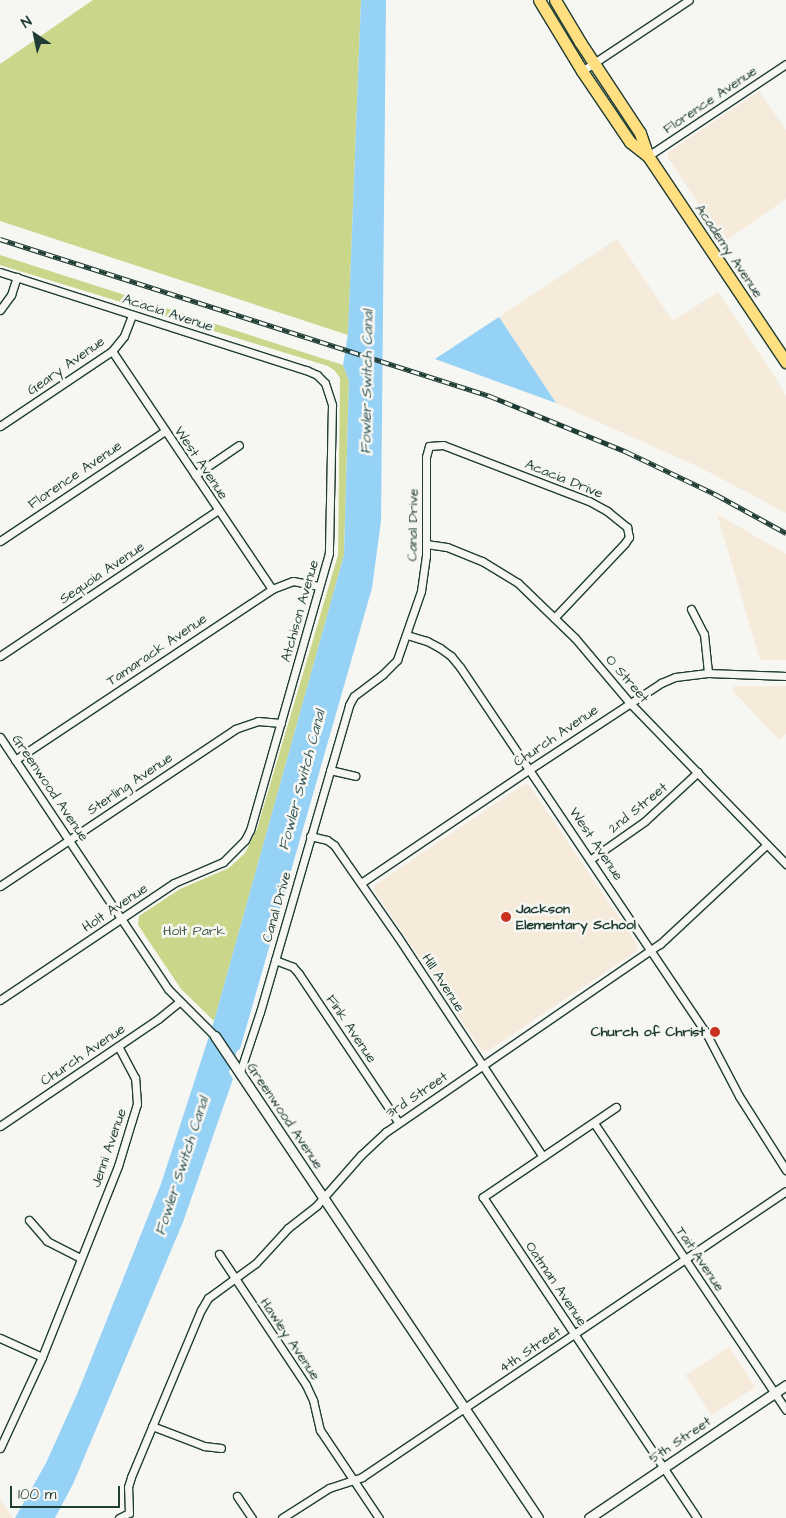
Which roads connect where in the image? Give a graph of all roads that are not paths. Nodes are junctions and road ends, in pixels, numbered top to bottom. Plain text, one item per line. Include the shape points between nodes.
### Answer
1 (539, 0) edge
2 (555, 0) edge
3 (689, 0) edge
4 (594, 63) junction
5 (786, 64) edge
6 (582, 71) junction
7 (648, 156) junction
8 (0, 272) edge
9 (17, 277) junction
10 (0, 310) edge
11 (132, 315) junction
12 (112, 351) junction
13 (786, 362) edge
14 (325, 383) joint
15 (0, 426) edge
16 (165, 431) junction
17 (239, 445) dead end
18 (429, 446) joint
19 (195, 475) junction
20 (218, 510) junction
21 (0, 541) edge
22 (426, 544) junction
23 (319, 586) junction
24 (272, 589) junction
25 (691, 610) dead end
26 (554, 618) junction
27 (407, 635) junction
28 (0, 656) edge
29 (708, 672) junction
30 (786, 676) edge
31 (629, 702) junction
32 (281, 724) junction
33 (0, 737) edge
34 (16, 760) junction
35 (530, 769) junction
36 (330, 770) junction
37 (698, 772) junction
38 (355, 776) dead end
39 (310, 836) junction
40 (68, 840) junction
41 (246, 840) joint
42 (766, 845) junction
43 (591, 859) junction
44 (786, 864) edge
45 (361, 883) junction
46 (0, 886) edge
47 (121, 919) junction
48 (652, 950) junction
49 (275, 960) junction
50 (0, 1000) edge
51 (179, 1002) junction
52 (215, 1036) joint
53 (118, 1046) junction
54 (482, 1065) junction
55 (240, 1072) junction
56 (616, 1106) dead end
57 (398, 1122) junction
58 (594, 1123) junction
59 (0, 1126) edge
60 (543, 1157) junction
61 (786, 1170) edge
62 (786, 1191) edge
63 (324, 1198) junction
64 (29, 1220) dead end
65 (218, 1254) dead end
66 (81, 1258) junction
67 (686, 1260) junction
68 (234, 1279) junction
69 (574, 1334) junction
70 (0, 1338) edge
71 (42, 1357) junction
72 (786, 1385) edge
73 (775, 1393) junction
74 (464, 1409) junction
75 (786, 1410) edge
76 (152, 1426) junction
77 (0, 1448) edge
78 (221, 1448) dead end
79 (663, 1468) junction
80 (354, 1481) junction
81 (237, 1496) dead end
82 (130, 1516) edge
83 (118, 1518) edge
84 (252, 1518) edge
85 (282, 1518) edge
86 (379, 1518) edge
87 (538, 1518) edge
88 (589, 1518) edge
89 (697, 1518) edge

1 - 6 main road, Academy Avenue
2 - 4 main road, Academy Avenue
3 - 4 street
4 - 6 street
4 - 7 main road, Academy Avenue via 640,133
5 - 7 street, Florence Avenue
6 - 7 main road, Academy Avenue via 630,142
7 - 13 main road, Academy Avenue
8 - 9 street, Acacia Avenue
9 - 10 street via 11,295
9 - 11 street, Acacia Avenue
11 - 12 street, Geary Avenue via 124,336
11 - 14 street, Acacia Avenue via 306,370
12 - 15 street, Geary Avenue
12 - 16 street, West Avenue
14 - 23 street, Atchison Avenue via 332,404 331,537
16 - 19 street, West Avenue
16 - 21 street, Florence Avenue
17 - 19 street
18 - 22 street, Canal Drive via 426,457
18 - 26 street, Acacia Drive via 443,445 588,501 627,527 629,537 625,543
19 - 20 street, West Avenue
20 - 24 street, West Avenue
20 - 28 street, Sequoia Avenue
22 - 26 street, O Street via 447,547 495,568 518,583
22 - 27 street, Canal Drive via 423,581
23 - 24 street, Tamarack Avenue via 293,581
23 - 32 street, Atchison Avenue
24 - 34 street, Tamarack Avenue
25 - 29 street via 704,634
26 - 31 street, O Street via 586,650
27 - 35 street, West Avenue via 427,641 451,656
27 - 36 street, Canal Drive via 402,652 392,667 354,696
29 - 30 street, Church Avenue
29 - 31 street, Church Avenue via 675,677
31 - 35 street, Church Avenue
31 - 37 street, O Street
32 - 40 street, Sterling Avenue via 258,721 235,729
32 - 41 street, Atchison Avenue
33 - 34 street, Greenwood Avenue
34 - 40 street, Greenwood Avenue
35 - 43 street, West Avenue
35 - 45 street, Church Avenue
36 - 38 street
36 - 39 street, Canal Drive
37 - 42 street, O Street
37 - 43 street, 2nd Street via 646,821
39 - 45 street, Hill Avenue via 331,842
39 - 49 street, Canal Drive
40 - 46 street, Sterling Avenue
40 - 47 street, Greenwood Avenue
41 - 47 street, Holt Avenue via 223,862 174,883
42 - 44 street, O Street
42 - 48 street, 3rd Street
43 - 48 street, West Avenue
45 - 54 street, Hill Avenue
47 - 50 street, Holt Avenue
47 - 51 street, Greenwood Avenue
48 - 54 street, 3rd Street
48 - 61 street, West Avenue via 705,1031 739,1096
49 - 55 street, Canal Drive
49 - 57 street, Fink Avenue via 293,967 299,974
51 - 52 street, Greenwood Avenue
51 - 53 street, Church Avenue
52 - 55 street, Greenwood Avenue
53 - 59 street, Church Avenue
53 - 66 street, Jenni Avenue via 135,1078 137,1104 118,1166
54 - 57 street, 3rd Street
54 - 60 street, Hill Avenue
55 - 63 street, Greenwood Avenue
56 - 58 street, Oatman Avenue
57 - 63 street, 3rd Street via 370,1144
58 - 60 street, Oatman Avenue
58 - 67 street, Tait Avenue
60 - 69 street, Oatman Avenue via 483,1197
62 - 67 street, 4th Street
63 - 68 street, 3rd Street via 288,1228 256,1263
63 - 74 street, Greenwood Avenue
64 - 66 street via 47,1241
65 - 68 street, Hawley Avenue
66 - 71 street, Jenni Avenue
67 - 69 street, 4th Street
67 - 73 street, Tait Avenue
68 - 76 street, 3rd Street via 208,1298 200,1310
68 - 80 street, Hawley Avenue via 306,1385 320,1430
69 - 74 street, 4th Street
69 - 79 street, Oatman Avenue
70 - 71 street
71 - 77 street, Jenni Avenue
72 - 73 street, 5th Street
73 - 75 street, Tait Avenue
73 - 79 street, 5th Street
74 - 80 street, 4th Street
74 - 87 street, Greenwood Avenue
76 - 78 street via 204,1446
76 - 82 street, 3rd Street via 128,1488
79 - 88 street, 5th Street
79 - 89 street, Oatman Avenue
80 - 85 street, 4th Street via 329,1488
80 - 86 street, Hawley Avenue
81 - 84 street
82 - 83 street, 3rd Street

